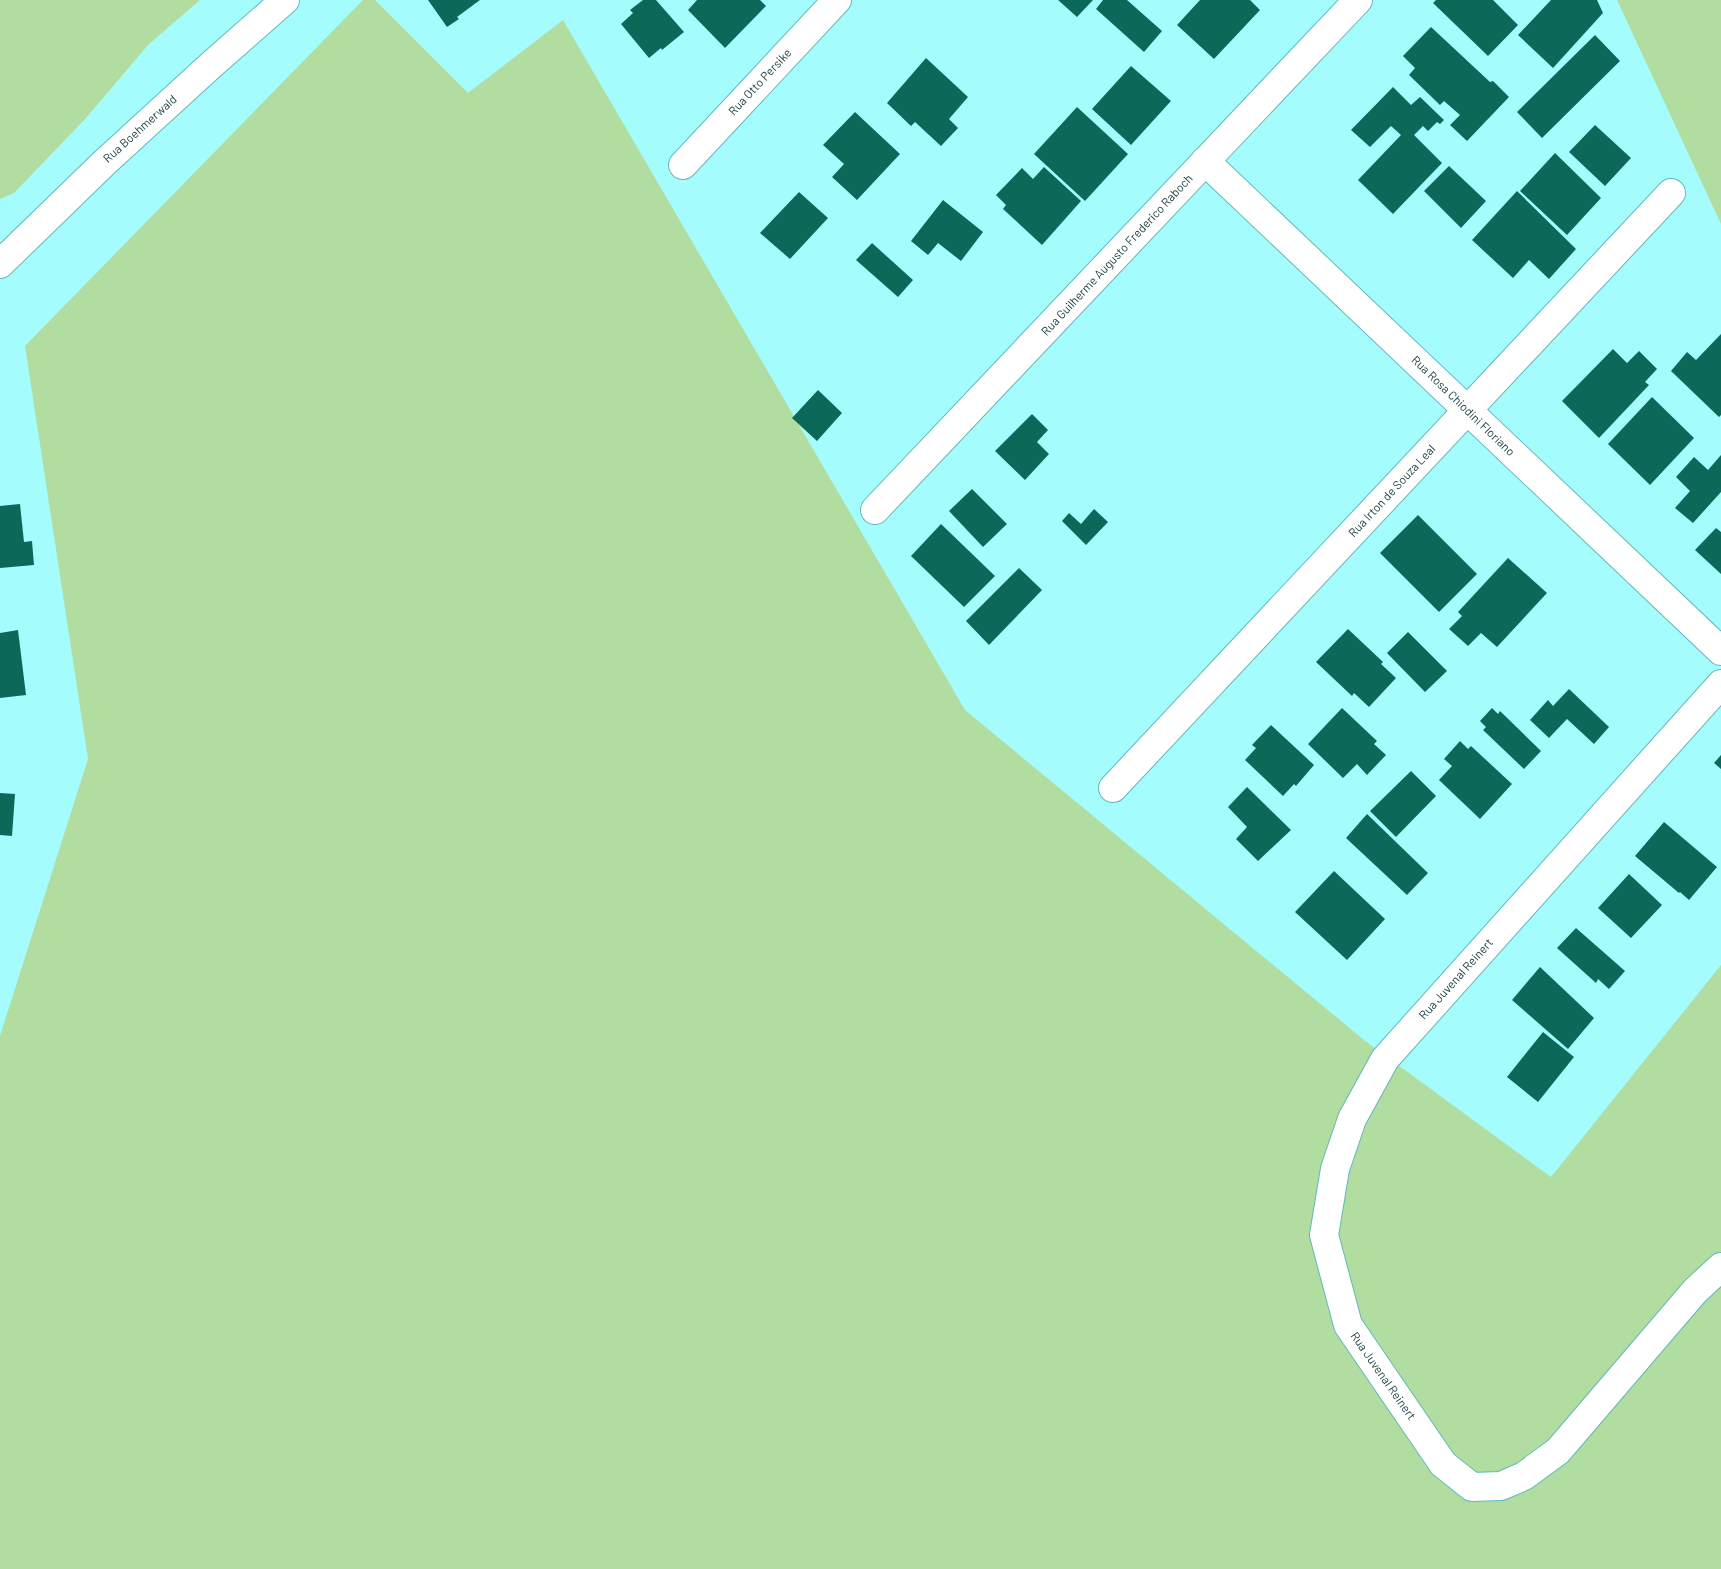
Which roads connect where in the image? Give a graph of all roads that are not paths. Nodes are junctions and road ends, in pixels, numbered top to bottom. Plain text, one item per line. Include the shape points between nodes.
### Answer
1 (285, 0) edge
2 (837, 0) edge
3 (1358, 0) edge
4 (1205, 162) junction
5 (683, 165) dead end
6 (1670, 193) dead end
7 (0, 264) edge
8 (1467, 410) junction
9 (875, 510) dead end
10 (1721, 651) edge
11 (1721, 684) edge
12 (1113, 788) dead end
13 (1721, 1267) edge

1 - 7 street, Rua Boehmerwald via 104,163
2 - 5 street, Rua Otto Persike
3 - 4 street, Rua Guilherme Augusto Frederico Raboch
4 - 8 street, Rua Rosa Chiodini Floriano
4 - 9 street, Rua Guilherme Augusto Frederico Raboch
6 - 8 street, Rua Irton de Souza Leal
8 - 10 street, Rua Rosa Chiodini Floriano
8 - 12 street, Rua Irton de Souza Leal
11 - 13 street, Rua Juvenal Reinert via 1385,1059 1352,1119 1335,1169 1324,1236 1348,1325 1443,1464 1472,1487 1501,1486 1524,1476 1558,1451 1695,1291

